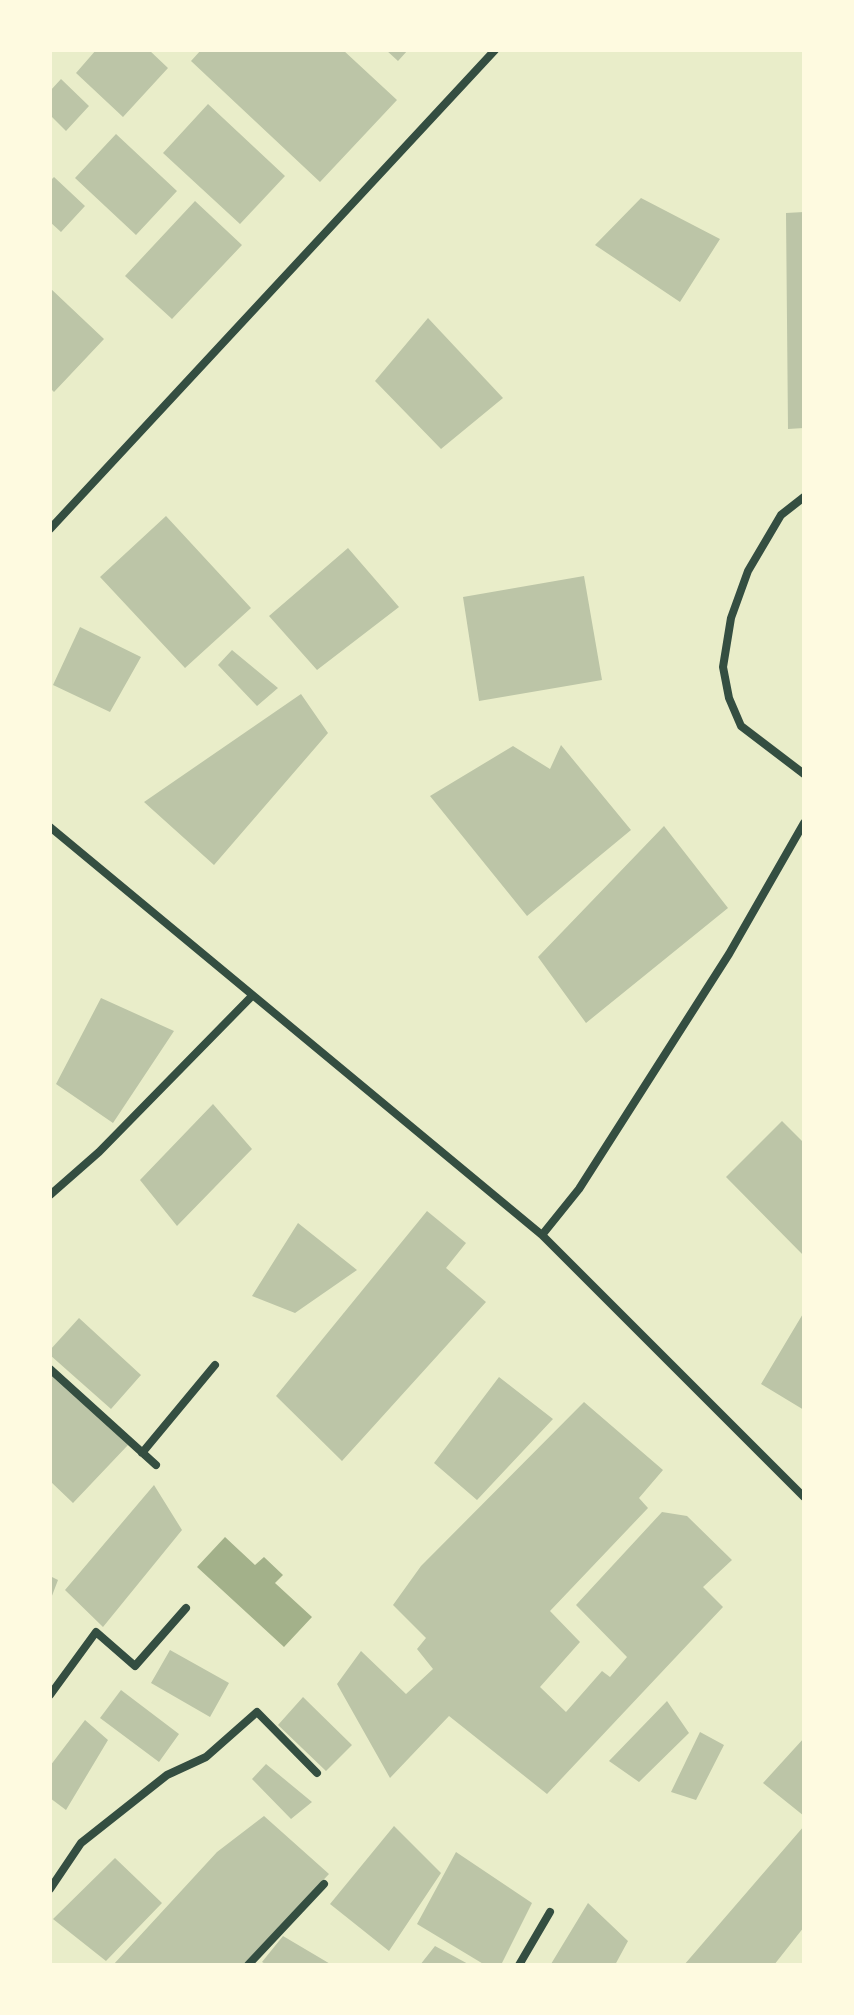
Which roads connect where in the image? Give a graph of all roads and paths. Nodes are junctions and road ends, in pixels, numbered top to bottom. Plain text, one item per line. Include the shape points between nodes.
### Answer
1 (495, 50) edge
2 (804, 497) edge
3 (50, 529) edge
4 (804, 774) edge
5 (804, 823) edge
6 (50, 827) edge
7 (252, 996) junction
8 (50, 1195) edge
9 (542, 1235) junction
10 (215, 1365) dead end
11 (50, 1369) edge
12 (142, 1453) junction
13 (156, 1465) dead end
14 (804, 1497) edge
15 (186, 1608) dead end
16 (50, 1695) edge
17 (317, 1773) dead end
18 (324, 1884) dead end
19 (50, 1889) edge
20 (550, 1912) dead end
21 (252, 1964) edge
22 (519, 1965) edge

1 - 3 street
2 - 4 street via 781,515 748,571 731,618 723,667 741,726
5 - 9 street via 729,954 588,1176
6 - 7 street
7 - 8 street
7 - 9 street
9 - 14 street
10 - 12 street
11 - 12 street
12 - 13 street
15 - 16 street via 135,1666 96,1632
17 - 19 street via 257,1712 206,1757 167,1775 81,1843
18 - 21 street
20 - 22 street

